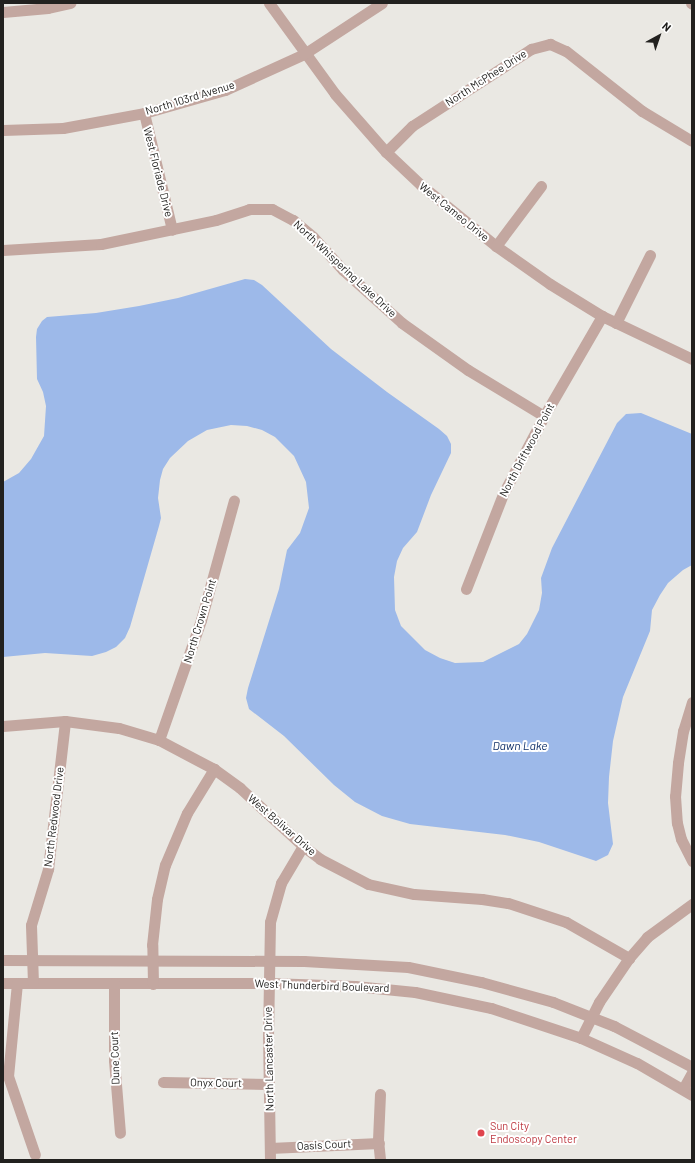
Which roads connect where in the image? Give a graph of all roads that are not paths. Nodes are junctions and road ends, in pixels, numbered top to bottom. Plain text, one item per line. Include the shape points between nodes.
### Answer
1 (70, 3) edge
2 (269, 3) edge
3 (382, 3) edge
4 (3, 12) edge
5 (304, 54) junction
6 (144, 113) junction
7 (3, 130) edge
8 (692, 141) edge
9 (386, 152) junction
10 (541, 186) dead end
11 (172, 230) junction
12 (496, 246) junction
13 (3, 250) edge
14 (650, 255) dead end
15 (602, 316) junction
16 (616, 323) junction
17 (692, 359) edge
18 (544, 416) junction
19 (234, 500) dead end
20 (466, 589) dead end
21 (692, 702) edge
22 (65, 721) junction
23 (3, 726) edge
24 (159, 740) junction
25 (214, 769) junction
26 (303, 846) junction
27 (692, 861) edge
28 (692, 904) edge
29 (629, 958) junction
30 (3, 960) edge
31 (153, 960) junction
32 (33, 961) junction
33 (269, 961) junction
34 (3, 982) edge
35 (17, 983) junction
36 (33, 983) junction
37 (114, 983) junction
38 (153, 984) junction
39 (269, 984) junction
40 (591, 1016) junction
41 (581, 1038) junction
42 (692, 1067) edge
43 (692, 1073) edge
44 (163, 1082) dead end
45 (269, 1084) junction
46 (687, 1092) edge
47 (380, 1094) dead end
48 (120, 1133) dead end
49 (379, 1143) junction
50 (270, 1148) junction
51 (35, 1155) dead end
52 (270, 1160) edge
53 (380, 1160) edge

1 - 4 street via 48,8
2 - 5 street, West Cameo Drive
3 - 5 street, North 103rd Avenue
5 - 6 street, North 103rd Avenue via 225,90
5 - 9 street, West Cameo Drive
6 - 7 street, North 103rd Avenue via 63,128
6 - 11 street, West Floriade Drive
8 - 9 street, North McPhee Drive via 642,111 566,51 550,44 531,49 412,126
9 - 12 street, West Cameo Drive via 421,185
10 - 12 street
11 - 13 street, North Whispering Lake Drive via 101,244
11 - 18 street, North Whispering Lake Drive via 249,209 272,209 292,220 313,238 343,270 402,323 468,370
12 - 15 street, West Cameo Drive
14 - 16 street
15 - 16 street, West Cameo Drive
15 - 18 street, North Driftwood Point
16 - 17 street, West Cameo Drive
18 - 20 street, North Driftwood Point via 503,494
19 - 24 street, North Crown Point via 201,620
21 - 27 street via 682,737 675,796 680,834
22 - 23 street, West Bolivar Drive
22 - 24 street, West Bolivar Drive via 119,728
22 - 32 street, North Redwood Drive via 48,869 31,925
24 - 25 street, West Bolivar Drive
25 - 26 street, West Bolivar Drive via 240,788
25 - 31 street via 187,813 165,865 157,899
26 - 29 street, West Bolivar Drive via 320,859 368,884 414,894 508,903 547,914 582,930
26 - 33 street, North Lancaster Drive via 290,865 274,901 270,922
28 - 29 street via 647,938
29 - 40 street
30 - 32 street, West Thunderbird Boulevard
31 - 32 street, West Thunderbird Boulevard
31 - 33 street, West Thunderbird Boulevard
31 - 38 street
32 - 36 street, North Redwood Drive
33 - 39 street, North Lancaster Drive
33 - 40 street, West Thunderbird Boulevard via 408,967 481,982 553,1002
34 - 35 street, West Thunderbird Boulevard
35 - 36 street, West Thunderbird Boulevard
35 - 51 street via 8,1076
36 - 37 street, West Thunderbird Boulevard
37 - 38 street, West Thunderbird Boulevard
37 - 48 street, Dune Court via 114,1060
38 - 39 street, West Thunderbird Boulevard
39 - 41 street, West Thunderbird Boulevard via 355,986 416,992 491,1008
39 - 45 street, North Lancaster Drive
40 - 41 street
40 - 42 street, West Thunderbird Boulevard
41 - 46 street, West Thunderbird Boulevard via 637,1063
43 - 46 street
44 - 45 street, Onyx Court
45 - 50 street, North Lancaster Drive
47 - 49 street
49 - 50 street, Oasis Court
49 - 53 street
50 - 52 street, North Lancaster Drive

